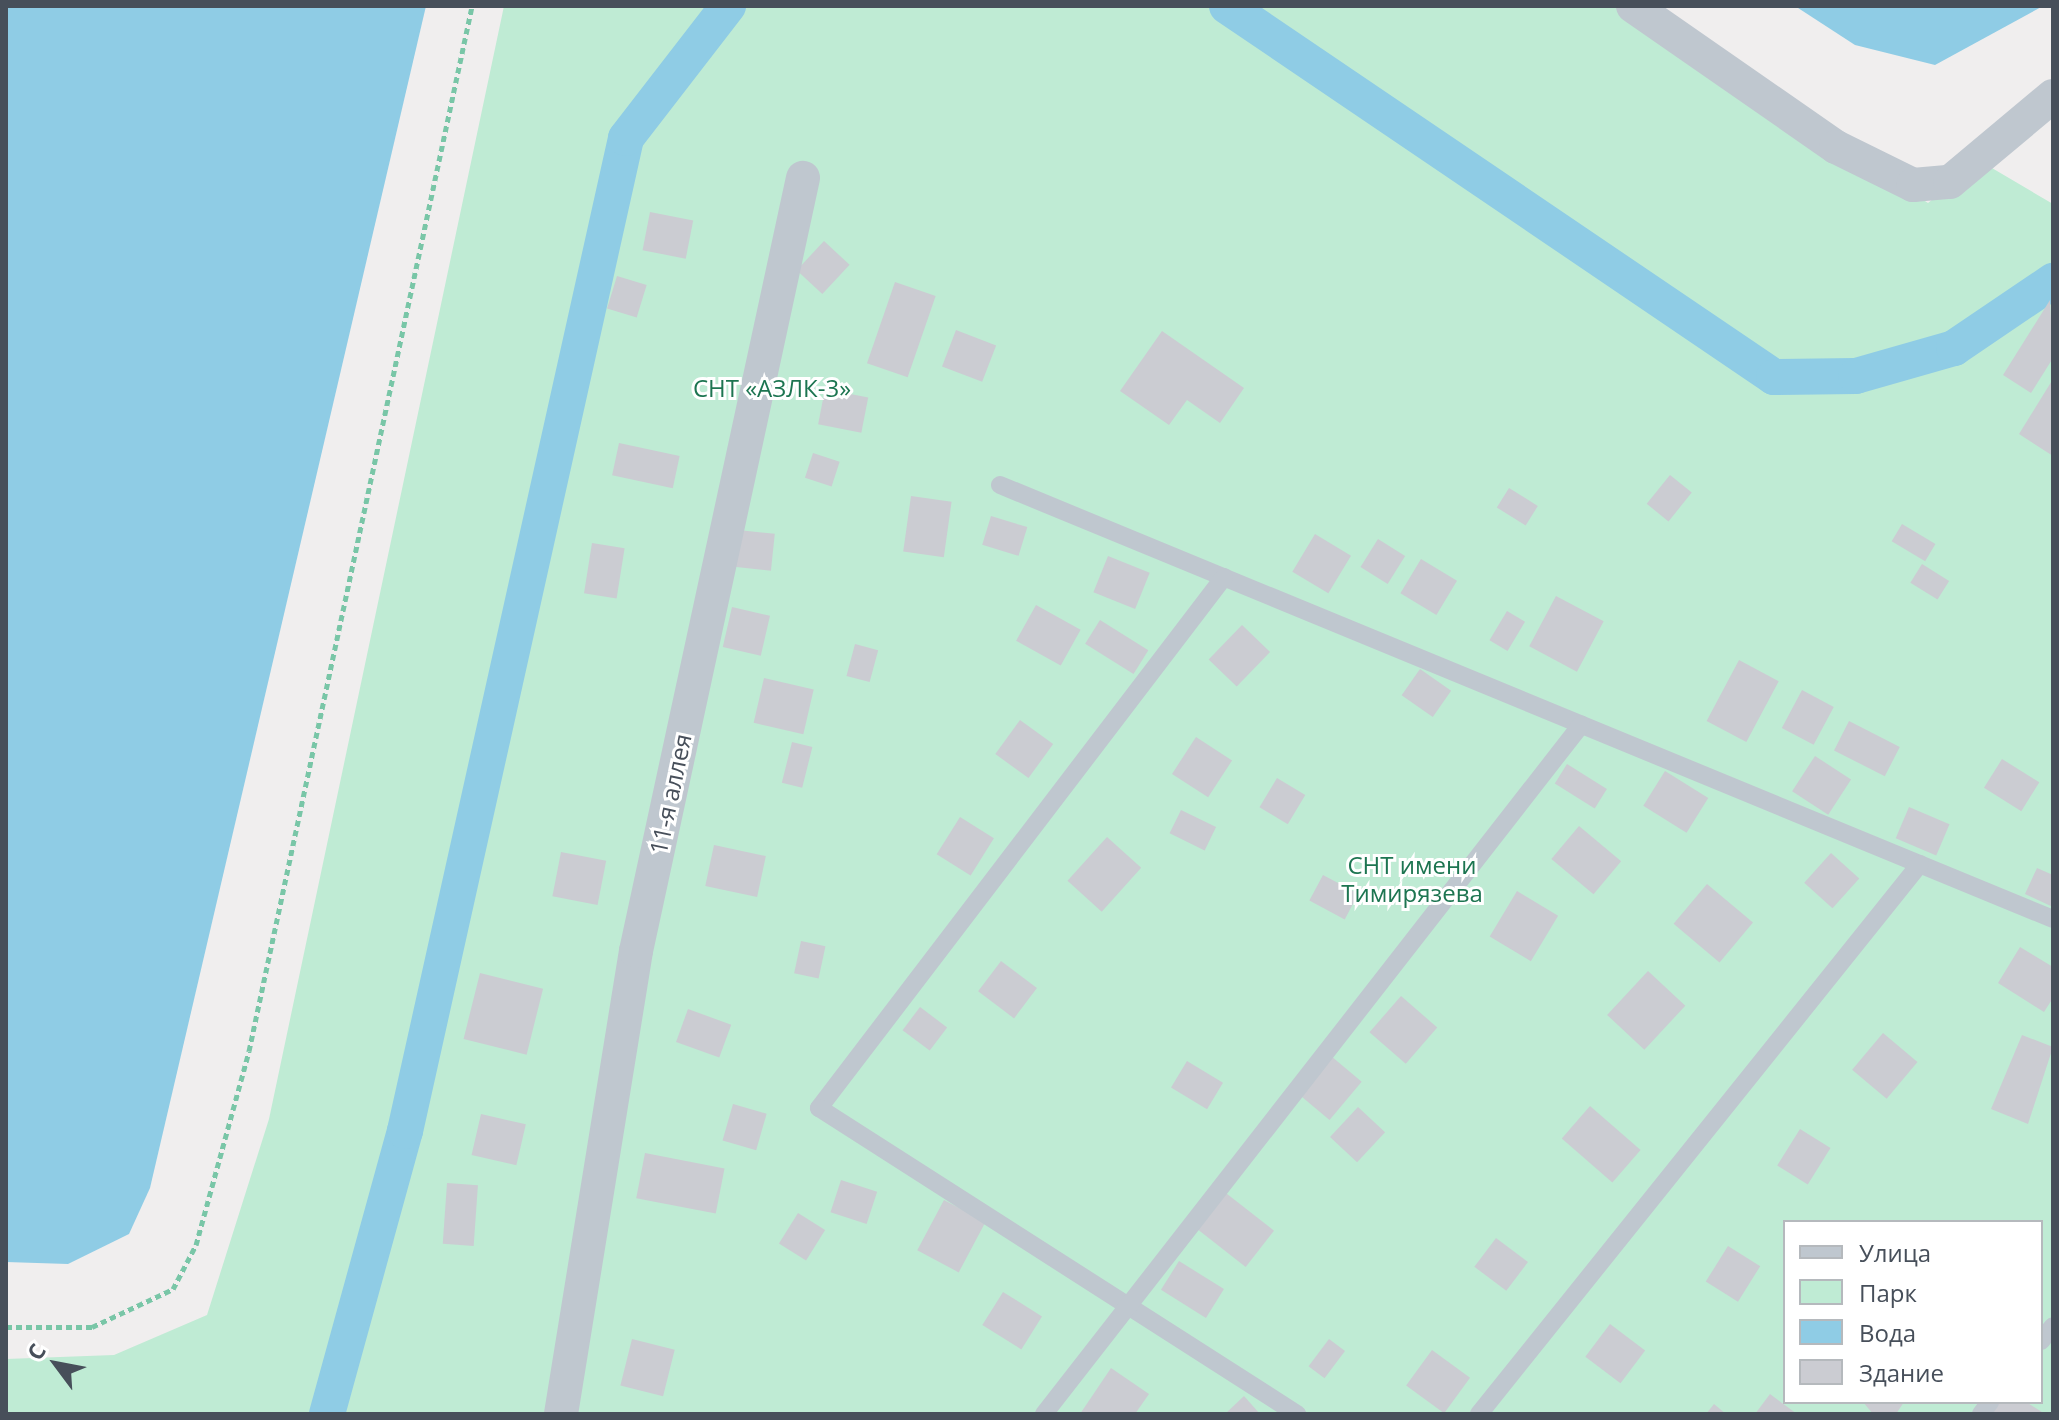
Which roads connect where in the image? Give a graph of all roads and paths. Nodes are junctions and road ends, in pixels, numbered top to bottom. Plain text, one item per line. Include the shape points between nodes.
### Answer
1 (472, 6) edge
2 (1633, 6) edge
3 (2053, 96) edge
4 (803, 178) dead end
5 (1000, 485) dead end
6 (1224, 577) junction
7 (1581, 725) junction
8 (1920, 864) junction
9 (2053, 919) edge
10 (1128, 1307) junction
11 (6, 1327) edge
12 (561, 1414) edge
13 (1044, 1414) edge
14 (1297, 1414) edge
15 (1479, 1414) edge

1 - 11 path via 249,1051 196,1245 173,1289 92,1327
2 - 3 street via 1836,147 1913,185 1950,182
4 - 12 street, 11-я аллея via 636,951
5 - 6 lane
6 - 7 lane
6 - 10 lane via 819,1108
7 - 8 lane
7 - 10 lane
8 - 9 lane
8 - 15 lane
10 - 13 lane
10 - 14 lane

